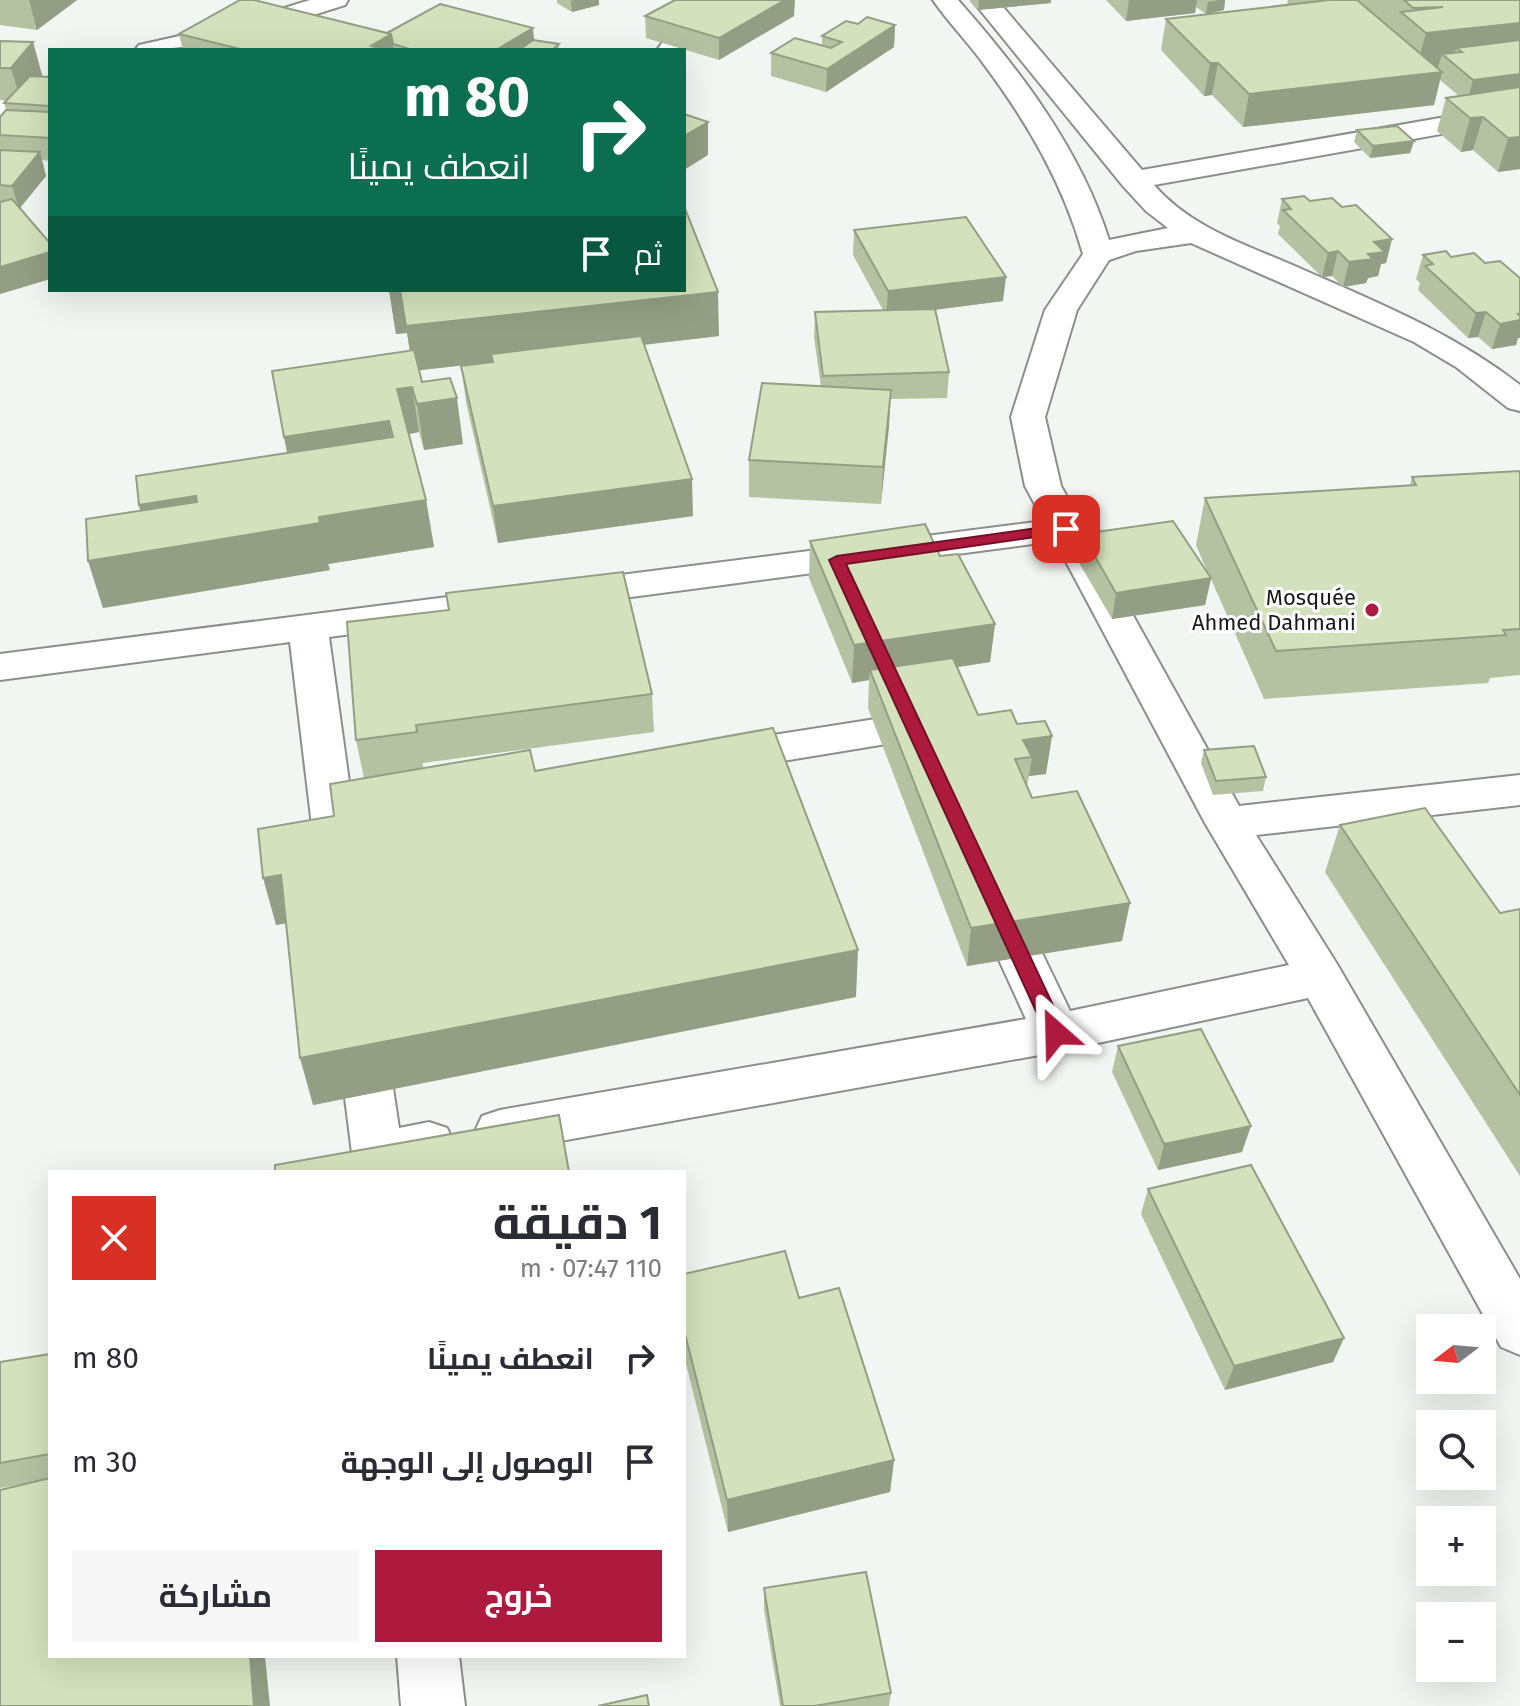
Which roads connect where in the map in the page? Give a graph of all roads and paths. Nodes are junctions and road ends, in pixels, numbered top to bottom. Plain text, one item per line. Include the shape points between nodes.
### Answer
1 (336, 0) edge
2 (705, 0) edge
3 (945, 0) edge
4 (984, 0) edge
5 (158, 48) edge
6 (671, 48) edge
7 (1025, 48) junction
8 (993, 57) junction
9 (1493, 94) edge
10 (0, 107) edge
11 (48, 109) edge
12 (1519, 112) edge
13 (1460, 121) junction
14 (1484, 141) edge
15 (1133, 180) junction
16 (1194, 233) junction
17 (1098, 254) junction
18 (1520, 401) edge
19 (1066, 529) junction
20 (837, 560) junction
21 (856, 602) edge
22 (308, 627) junction
23 (0, 667) edge
24 (895, 685) edge
25 (914, 727) junction
26 (678, 764) edge
27 (934, 768) edge
28 (1520, 790) edge
29 (1227, 823) junction
30 (979, 866) edge
31 (347, 925) edge
32 (1320, 977) junction
33 (357, 1001) edge
34 (1056, 1033) junction
35 (378, 1162) edge
36 (1520, 1330) edge
37 (428, 1658) edge
38 (433, 1706) edge

1 - 5 street via 248,28
2 - 6 street
3 - 8 street
4 - 7 street
7 - 8 street
7 - 15 street
8 - 17 street via 1021,94 1092,227
9 - 12 street
10 - 11 street
12 - 13 street
13 - 14 street
13 - 15 street
15 - 16 street
16 - 17 street
16 - 18 street via 1425,335 1468,360
17 - 19 street via 1061,310 1028,417 1043,486
19 - 20 street
19 - 29 street
20 - 21 street
20 - 22 street
22 - 23 street
22 - 31 street via 348,816
24 - 25 street
25 - 26 street
25 - 27 street
28 - 29 street
29 - 32 street
30 - 34 street
32 - 34 street
32 - 36 street
33 - 35 street
34 - 35 street
37 - 38 street

